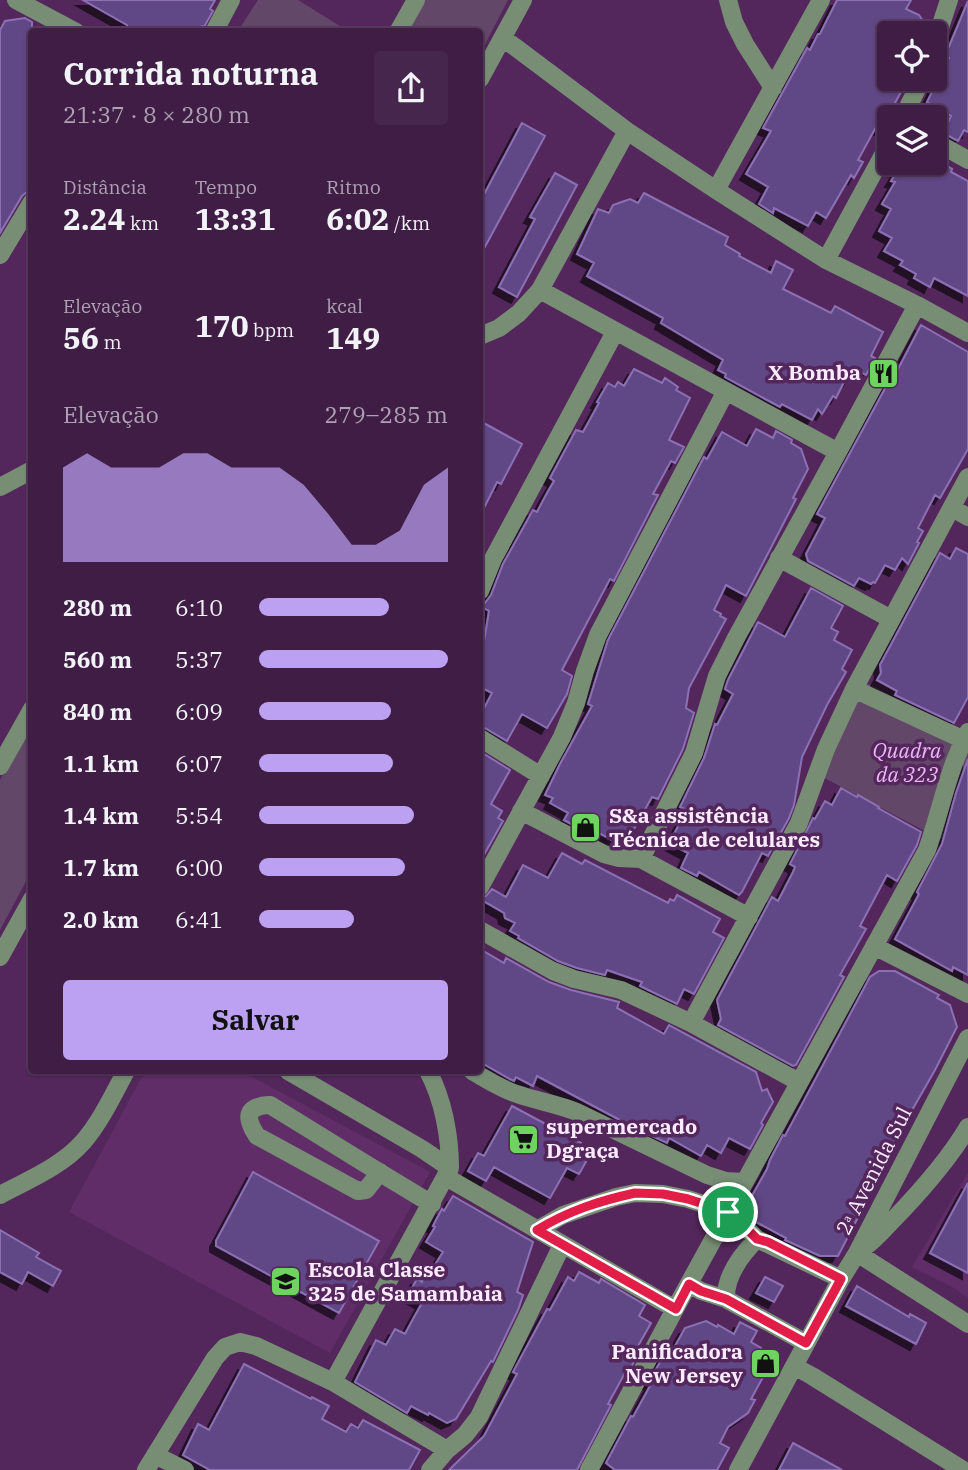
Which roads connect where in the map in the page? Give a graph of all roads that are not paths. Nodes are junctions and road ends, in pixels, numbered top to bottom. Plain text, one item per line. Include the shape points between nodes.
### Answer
1 (16, 0) edge
2 (231, 0) edge
3 (416, 0) edge
4 (523, 0) edge
5 (727, 0) edge
6 (821, 0) edge
7 (949, 0) edge
8 (942, 21) edge
9 (68, 28) edge
10 (216, 28) edge
11 (400, 28) edge
12 (503, 38) junction
13 (483, 74) edge
14 (773, 88) junction
15 (627, 131) junction
16 (947, 148) edge
17 (968, 160) edge
18 (877, 166) edge
19 (716, 190) junction
20 (28, 209) edge
21 (0, 255) edge
22 (826, 260) junction
23 (540, 290) junction
24 (917, 305) junction
25 (615, 332) junction
26 (968, 333) edge
27 (483, 335) edge
28 (726, 391) junction
29 (838, 452) junction
30 (28, 472) edge
31 (968, 477) edge
32 (0, 487) edge
33 (952, 508) junction
34 (968, 517) edge
35 (779, 558) junction
36 (483, 584) edge
37 (891, 619) junction
38 (854, 689) junction
39 (28, 716) edge
40 (966, 736) edge
41 (483, 740) edge
42 (0, 766) edge
43 (541, 776) junction
44 (521, 811) junction
45 (641, 859) junction
46 (483, 881) edge
47 (28, 906) edge
48 (749, 916) junction
49 (483, 932) edge
50 (874, 946) junction
51 (0, 957) edge
52 (968, 994) edge
53 (691, 1023) junction
54 (968, 1038) edge
55 (124, 1074) edge
56 (293, 1074) edge
57 (429, 1074) edge
58 (477, 1074) edge
59 (799, 1082) junction
60 (965, 1137) edge
61 (380, 1172) junction
62 (448, 1172) junction
63 (744, 1182) junction
64 (0, 1195) edge
65 (432, 1203) junction
66 (728, 1212) junction
67 (537, 1230) junction
68 (757, 1239) junction
69 (562, 1245) junction
70 (857, 1253) junction
71 (841, 1279) junction
72 (689, 1284) junction
73 (726, 1299) junction
74 (676, 1309) junction
75 (968, 1324) edge
76 (806, 1343) junction
77 (794, 1366) junction
78 (333, 1382) junction
79 (447, 1450) junction
80 (151, 1462) edge
81 (185, 1470) edge
82 (430, 1470) edge
83 (589, 1470) edge
84 (738, 1470) edge
85 (963, 1470) edge

1 - 9 street
2 - 10 street
3 - 11 street
4 - 12 street
5 - 14 street via 744,44
6 - 14 street
7 - 8 street
12 - 13 street
12 - 15 street
14 - 19 street
15 - 19 street
15 - 23 street
16 - 17 street
18 - 22 street
19 - 22 street
20 - 21 street
22 - 24 street
23 - 25 street
23 - 27 street via 519,313
24 - 26 street
24 - 29 street
25 - 28 street
25 - 36 street
28 - 29 street
28 - 43 street via 598,635 576,703
29 - 35 street
30 - 32 street
31 - 33 street
33 - 34 street
33 - 37 street
35 - 37 street
35 - 45 street via 717,676 694,752
37 - 38 street
38 - 40 street
38 - 48 street via 799,823
39 - 42 street
40 - 50 street via 927,850
41 - 43 street
43 - 44 street
44 - 45 street via 604,854
44 - 46 street
45 - 48 street
47 - 51 street
48 - 53 street
49 - 53 street via 553,971 621,990
50 - 52 street
50 - 59 street
53 - 59 street
54 - 70 street, 2ᵃ Avenida Sul
55 - 64 street via 82,1143 59,1163
56 - 62 street via 422,1149
57 - 62 street via 450,1147
58 - 63 street via 510,1092 577,1112 707,1175
59 - 63 street
60 - 70 street, 2ᵃ Avenida Sul via 912,1201
61 - 61 street via 270,1105 260,1105 248,1118 257,1136 358,1191 366,1190
61 - 65 street
62 - 65 street
62 - 67 street
63 - 66 street
65 - 78 street
66 - 67 street via 688,1199 635,1193 563,1215
66 - 68 street
66 - 72 street
67 - 69 street
68 - 71 street
68 - 73 street via 727,1282
69 - 74 street
69 - 79 street via 479,1417
70 - 71 street
70 - 75 street
71 - 76 street
72 - 73 street
72 - 74 street
73 - 76 street
74 - 83 street
76 - 77 street
77 - 84 street
77 - 85 street
78 - 79 street
78 - 80 street via 256,1346 240,1342 225,1348
79 - 82 street
80 - 81 street

